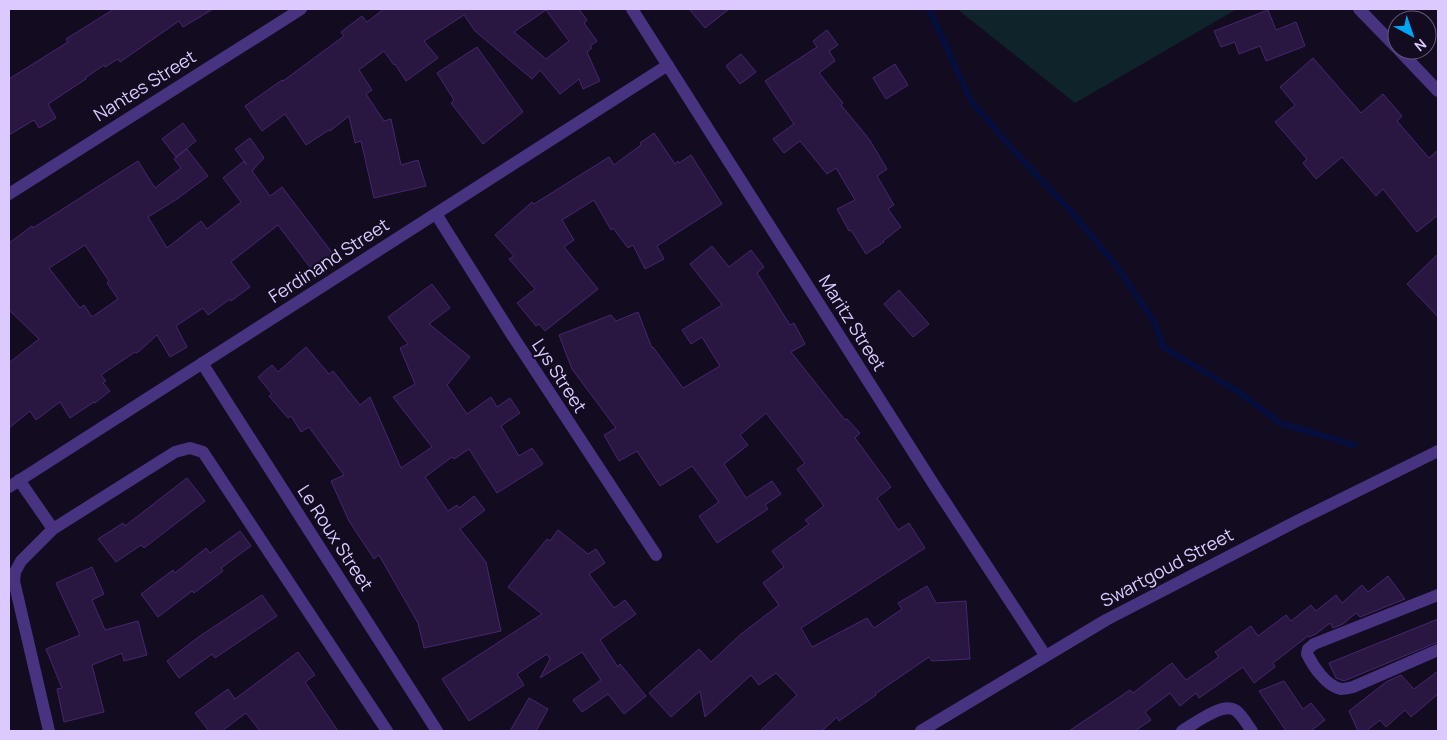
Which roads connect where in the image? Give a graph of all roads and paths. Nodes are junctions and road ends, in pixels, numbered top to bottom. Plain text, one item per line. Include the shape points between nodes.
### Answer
1 (301, 9) edge
2 (632, 9) edge
3 (1359, 9) edge
4 (1387, 38) edge
5 (1408, 60) edge
6 (668, 65) junction
7 (1438, 91) edge
8 (9, 194) edge
9 (436, 214) junction
10 (202, 363) junction
11 (1438, 451) edge
12 (14, 483) edge
13 (53, 529) junction
14 (656, 555) dead end
15 (1438, 595) edge
16 (1438, 650) edge
17 (1045, 655) junction
18 (49, 731) edge
19 (386, 731) edge
20 (437, 731) edge
21 (921, 731) edge
22 (1182, 731) edge
23 (1252, 731) edge

1 - 8 street, Nantes Street
2 - 6 street, Maritz Street
3 - 4 street
5 - 7 street
6 - 9 street, Ferdinand Street
6 - 17 street, Maritz Street
9 - 10 street, Ferdinand Street
9 - 14 street, Lys Street
10 - 12 street, Ferdinand Street
10 - 20 street, Le Roux Street
11 - 17 street, Swartgoud Street via 1165,588
12 - 13 street
13 - 18 street via 20,561 14,581
13 - 19 street via 176,452 190,448 203,452
15 - 16 street via 1314,644 1307,654 1323,677 1342,689
17 - 21 street, Swartgoud Street
22 - 23 street via 1228,707 1237,710

